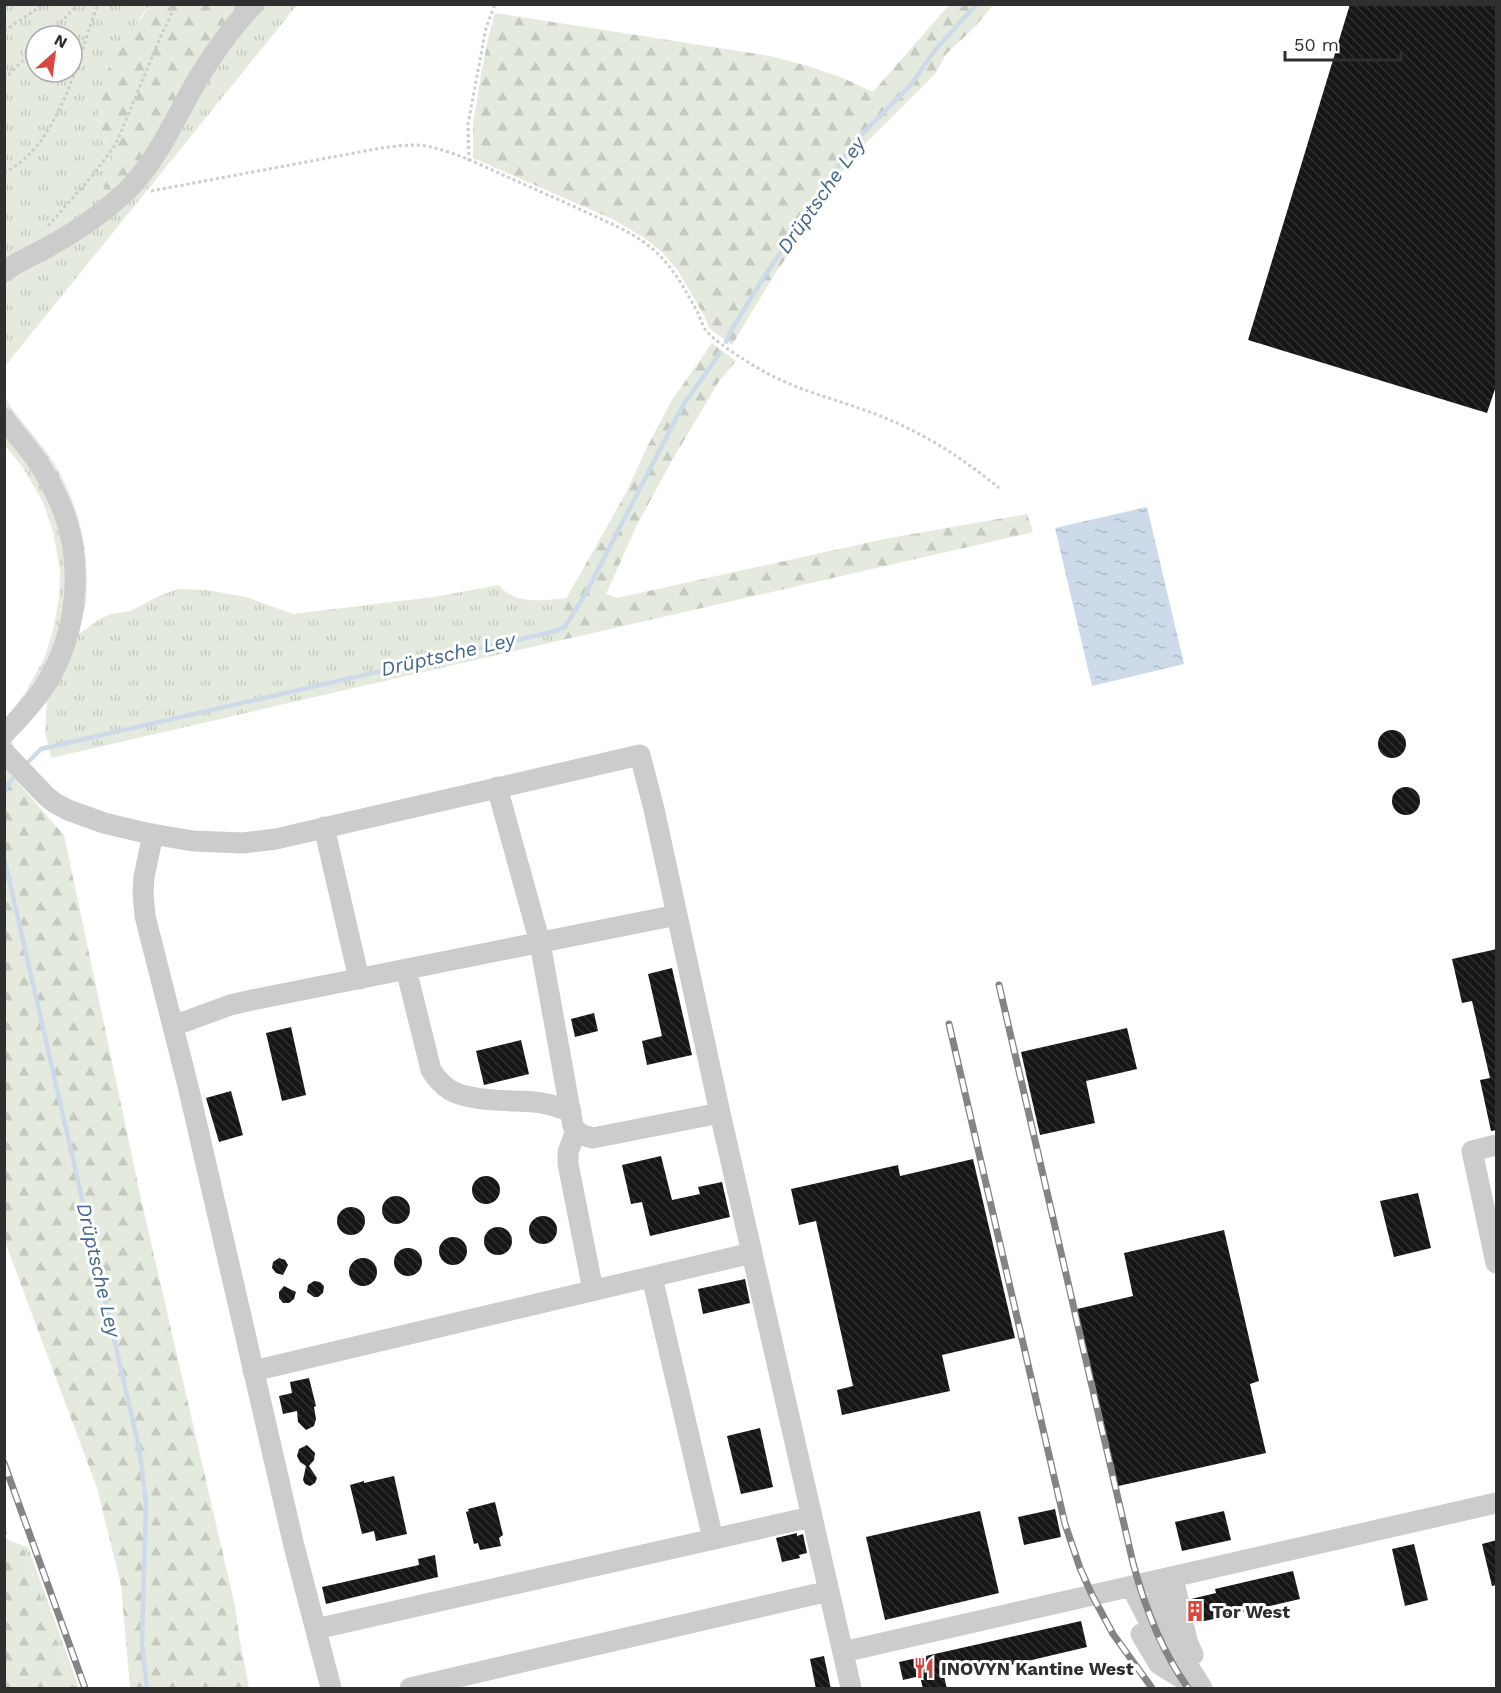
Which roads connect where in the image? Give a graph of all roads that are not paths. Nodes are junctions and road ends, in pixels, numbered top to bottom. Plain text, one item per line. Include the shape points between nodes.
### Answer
1 (254, 4) edge
2 (4, 272) edge
3 (4, 418) edge
4 (4, 734) edge
5 (4, 752) edge
6 (497, 788) junction
7 (324, 827) junction
8 (153, 834) junction
9 (677, 915) junction
10 (540, 943) junction
11 (406, 969) junction
12 (359, 979) junction
13 (173, 1026) junction
14 (720, 1113) junction
15 (573, 1121) junction
16 (1497, 1145) edge
17 (752, 1253) junction
18 (1497, 1263) edge
19 (652, 1276) junction
20 (593, 1290) junction
21 (253, 1371) junction
22 (1497, 1503) edge
23 (812, 1517) junction
24 (713, 1539) junction
25 (1165, 1579) junction
26 (1124, 1588) junction
27 (829, 1591) junction
28 (316, 1629) junction
29 (843, 1652) junction
30 (1184, 1683) edge
31 (331, 1689) edge
32 (410, 1689) edge
33 (851, 1689) edge
34 (1202, 1689) edge
35 (1207, 1689) edge

1 - 2 street via 226,35 164,142 133,184 74,232
3 - 4 street via 35,458 61,504 76,574 72,616 52,673
5 - 8 street via 61,807 104,823
6 - 7 street
6 - 9 street via 640,754
6 - 10 street
7 - 8 street via 243,843
7 - 12 street
8 - 13 street via 144,877 145,916
9 - 10 street
9 - 14 street
10 - 11 street
10 - 15 street
11 - 12 street
11 - 15 street via 431,1070 437,1079 463,1095 555,1106
12 - 13 street via 230,1005
13 - 21 street
14 - 15 street via 592,1138 583,1136
14 - 17 street
15 - 20 street via 568,1164
16 - 18 street via 1472,1151
17 - 19 street
17 - 23 street
19 - 20 street
19 - 24 street
20 - 21 street
21 - 28 street
22 - 25 street
23 - 24 street
23 - 27 street
24 - 28 street
25 - 26 street
25 - 34 street via 1162,1616
25 - 35 street
26 - 29 street
26 - 30 street via 1137,1599
27 - 29 street
27 - 32 street
28 - 31 street
29 - 33 street

